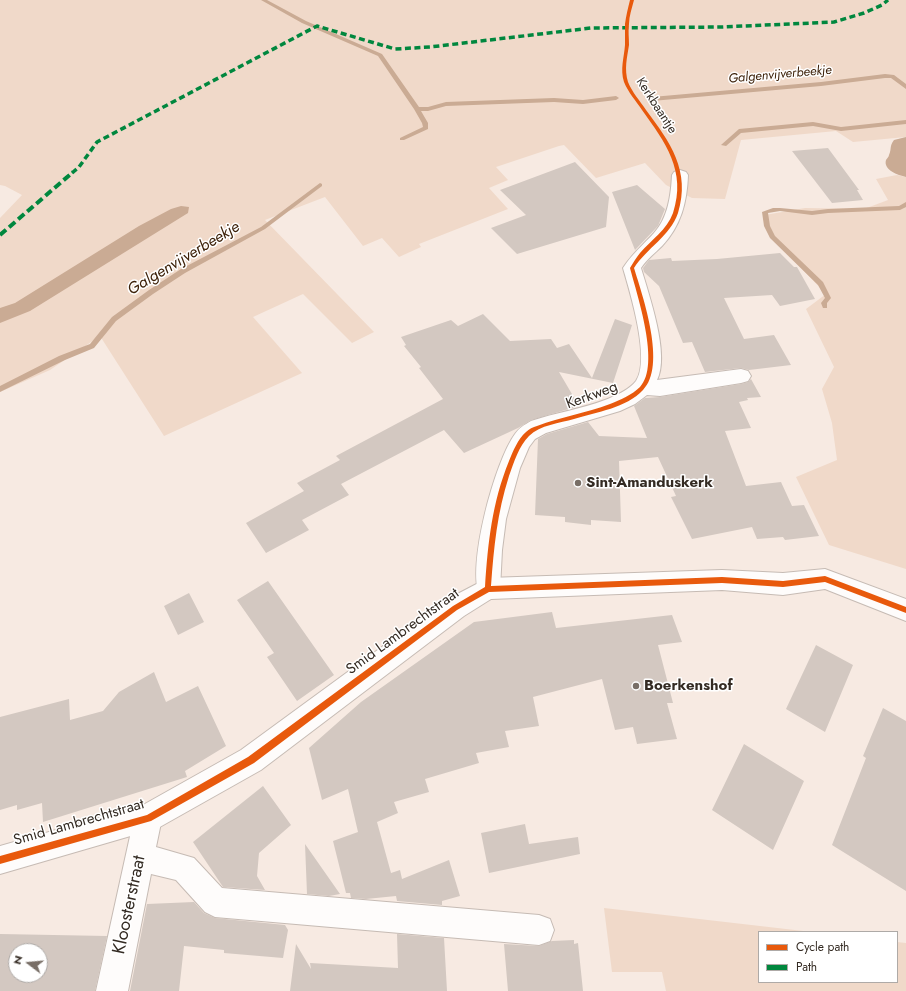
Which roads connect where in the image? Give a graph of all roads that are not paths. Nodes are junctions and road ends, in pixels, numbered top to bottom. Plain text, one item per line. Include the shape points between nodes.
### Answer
1 (680, 175) dead end
2 (741, 376) dead end
3 (643, 387) junction
4 (488, 589) junction
5 (906, 610) edge
6 (148, 818) junction
7 (140, 857) junction
8 (0, 860) edge
9 (539, 930) dead end
10 (112, 991) edge

1 - 3 street via 674,214 665,230 637,259 632,268 651,342 650,366
2 - 3 street via 660,388
3 - 4 street, Kerkweg via 614,405 528,432 521,440 509,465 491,543
4 - 5 street, Smid Lambrechtstraat via 722,580 783,584 825,579
4 - 6 street, Smid Lambrechtstraat via 455,608 251,760
6 - 7 street, Kloosterstraat
6 - 8 street, Smid Lambrechtstraat
7 - 9 street via 184,868 215,902
7 - 10 street, Kloosterstraat

